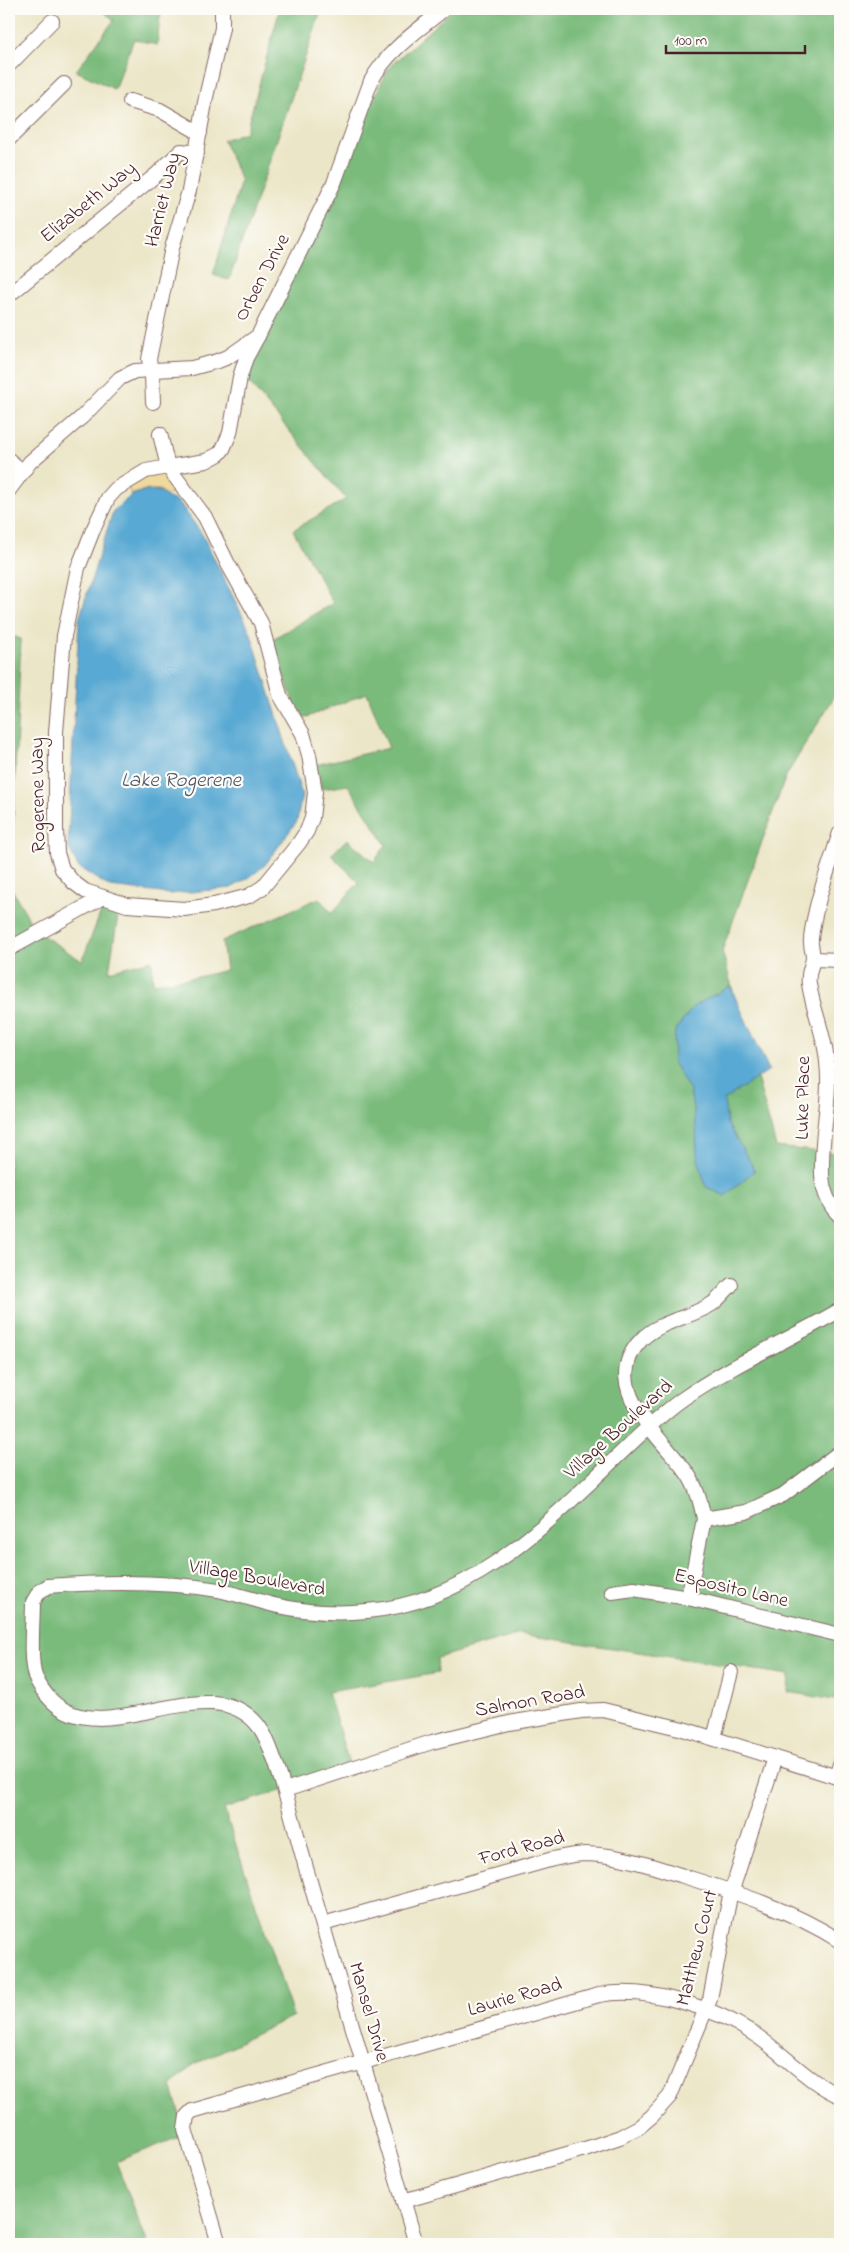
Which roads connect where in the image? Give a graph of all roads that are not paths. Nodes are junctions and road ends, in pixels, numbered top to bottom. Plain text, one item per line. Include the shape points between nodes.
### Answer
1 (222, 9) edge
2 (444, 9) edge
3 (52, 21) dead end
4 (9, 65) edge
5 (64, 84) dead end
6 (130, 102) dead end
7 (200, 133) junction
8 (9, 139) edge
9 (197, 153) junction
10 (9, 295) edge
11 (258, 336) junction
12 (151, 369) junction
13 (153, 402) dead end
14 (160, 434) dead end
15 (9, 460) edge
16 (168, 467) junction
17 (22, 471) junction
18 (9, 490) edge
19 (840, 833) edge
20 (102, 897) junction
21 (9, 949) edge
22 (813, 959) junction
23 (840, 960) edge
24 (840, 1216) edge
25 (731, 1285) dead end
26 (840, 1310) edge
27 (649, 1426) junction
28 (840, 1452) edge
29 (704, 1519) junction
30 (612, 1592) dead end
31 (688, 1598) junction
32 (840, 1635) edge
33 (731, 1672) dead end
34 (714, 1738) junction
35 (775, 1758) junction
36 (839, 1773) edge
37 (285, 1790) junction
38 (732, 1891) junction
39 (323, 1924) junction
40 (840, 1941) edge
41 (705, 2010) junction
42 (362, 2063) junction
43 (840, 2096) edge
44 (403, 2201) junction
45 (219, 2244) edge
46 (416, 2244) edge

1 - 7 street, Harriet Way via 222,28
2 - 11 street, Orben Drive via 403,41 371,81 334,183
3 - 4 street
5 - 8 street
6 - 7 street via 160,110
7 - 9 street, Harriet Way
9 - 10 street, Elizabeth Way via 182,151
9 - 12 street, Harriet Way via 159,305 149,359
11 - 12 street, Orben Drive via 218,361 192,368
11 - 16 street, Rogerene Way via 246,358 230,433 223,449 206,461
12 - 13 street, Harriet Way
12 - 17 street, Orben Drive via 135,371 120,378
14 - 16 street
15 - 17 street
16 - 20 street, Rogerene Way via 146,472 116,489 108,498 78,568 64,636 56,732 57,853 62,869 72,882
16 - 20 street, Rogerene Way via 205,518 261,623 280,695 303,734 309,755 315,792 312,818 283,864 249,896 184,909 126,905
17 - 18 street, Orben Drive
19 - 22 street, Luke Place via 810,940
20 - 21 street
22 - 23 street
22 - 24 street, Luke Place via 808,969 809,984 825,1044 828,1075 823,1184 829,1201
25 - 27 street via 712,1304 651,1332 636,1346 628,1362 627,1384 635,1407
26 - 27 street, Village Boulevard via 706,1384
27 - 29 street via 688,1474 698,1493
27 - 37 street, Village Boulevard via 560,1511 503,1558 478,1575 425,1600 399,1607 337,1613 276,1606 219,1591 152,1584 48,1586 35,1596 35,1675 41,1688 57,1706 95,1719 205,1703 224,1704 240,1710 259,1726 267,1738
28 - 29 street via 783,1495 746,1512
29 - 31 street
30 - 31 street, Esposito Lane via 634,1589
31 - 32 street, Esposito Lane
33 - 34 street
34 - 35 street, Salmon Road
34 - 37 street, Salmon Road via 641,1717 603,1710 581,1711 509,1723 432,1742
35 - 36 street, Salmon Road
35 - 38 street, Matthew Court
37 - 39 street, Mansel Drive
38 - 39 street, Ford Road via 640,1862 585,1854 553,1859
38 - 40 street, Ford Road via 767,1903
38 - 41 street, Matthew Court
39 - 42 street, Mansel Drive
41 - 42 street, Laurie Road via 638,1993 611,1993
41 - 43 street, Laurie Road via 733,2021 757,2036 804,2075
41 - 44 street, Matthew Court via 670,2096 639,2127 588,2148
42 - 44 street, Mansel Drive
42 - 45 street, Laurie Road via 199,2108 186,2118 188,2142
44 - 46 street, Mansel Drive

